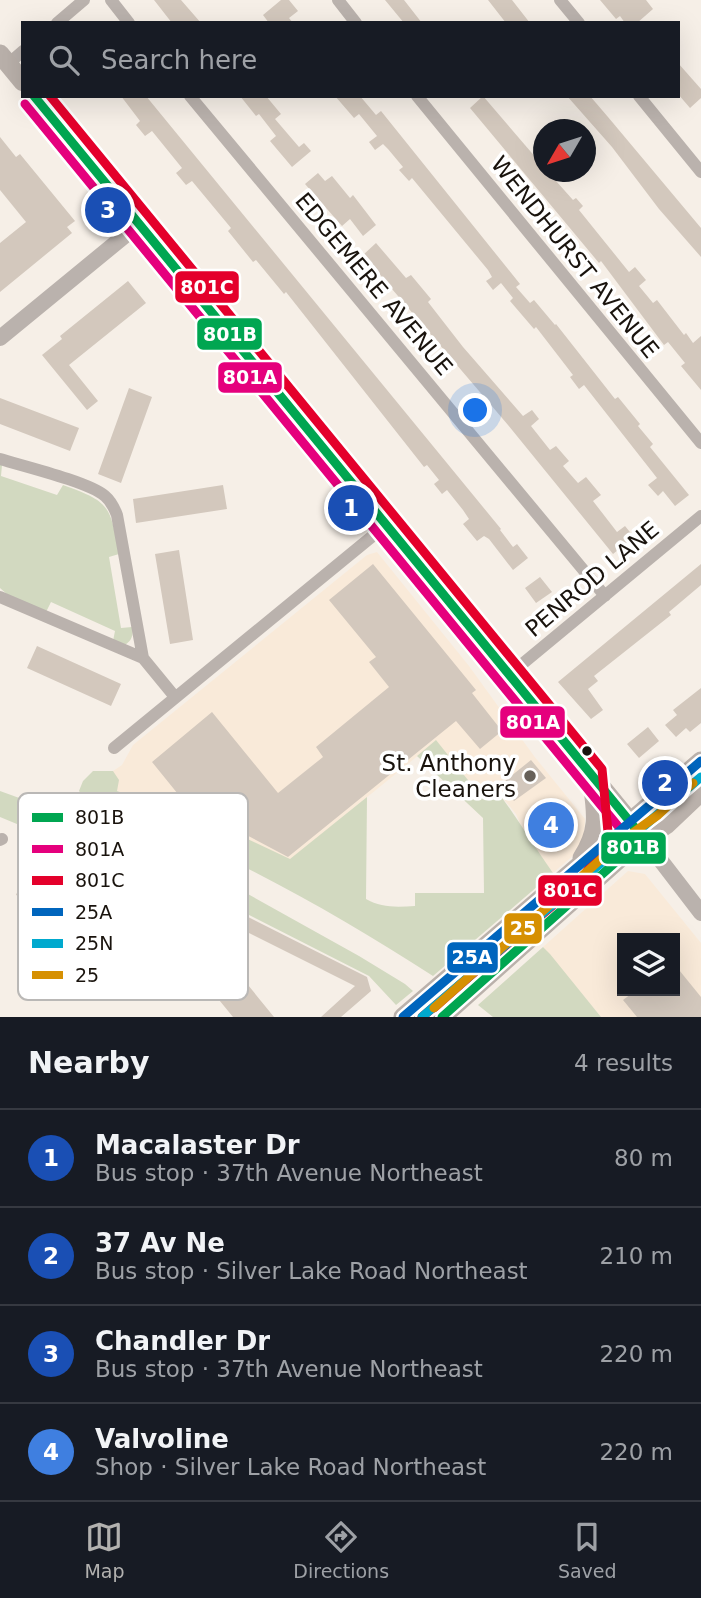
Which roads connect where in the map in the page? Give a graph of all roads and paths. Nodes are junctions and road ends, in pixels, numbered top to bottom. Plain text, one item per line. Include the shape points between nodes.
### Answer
1 (84, 0) edge
2 (111, 0) edge
3 (338, 0) edge
4 (560, 0) edge
5 (59, 21) edge
6 (128, 21) edge
7 (354, 21) edge
8 (577, 21) edge
9 (10, 56) edge
10 (21, 78) edge
11 (36, 98) edge
12 (192, 98) edge
13 (419, 98) edge
14 (641, 98) edge
15 (701, 172) edge
16 (139, 224) junction
17 (0, 338) edge
18 (701, 443) edge
19 (0, 459) edge
20 (701, 516) edge
21 (386, 525) junction
22 (605, 596) junction
23 (0, 597) edge
24 (143, 657) junction
25 (509, 675) junction
26 (175, 698) junction
27 (114, 748) dead end
28 (701, 761) edge
29 (591, 774) junction
30 (701, 792) edge
31 (631, 822) junction
32 (645, 840) junction
33 (569, 876) junction
34 (701, 913) edge
35 (403, 1017) edge
36 (442, 1017) edge

1 - 5 street
2 - 6 street
3 - 7 street
4 - 8 street
9 - 10 main road
11 - 16 main road
12 - 22 street, EDGEMERE AVENUE
13 - 18 street, WENDHURST AVENUE
14 - 15 street
16 - 17 street
16 - 21 main road
19 - 24 street via 89,488 112,504
20 - 22 street, PENROD LANE
21 - 25 main road
21 - 26 street
22 - 25 street, PENROD LANE
23 - 24 street
24 - 26 street
25 - 29 main road
26 - 27 street
28 - 31 main road
29 - 31 main road
29 - 33 main road via 596,830
30 - 32 main road
31 - 32 main road
31 - 33 main road
32 - 34 street
32 - 36 main road
33 - 35 main road

